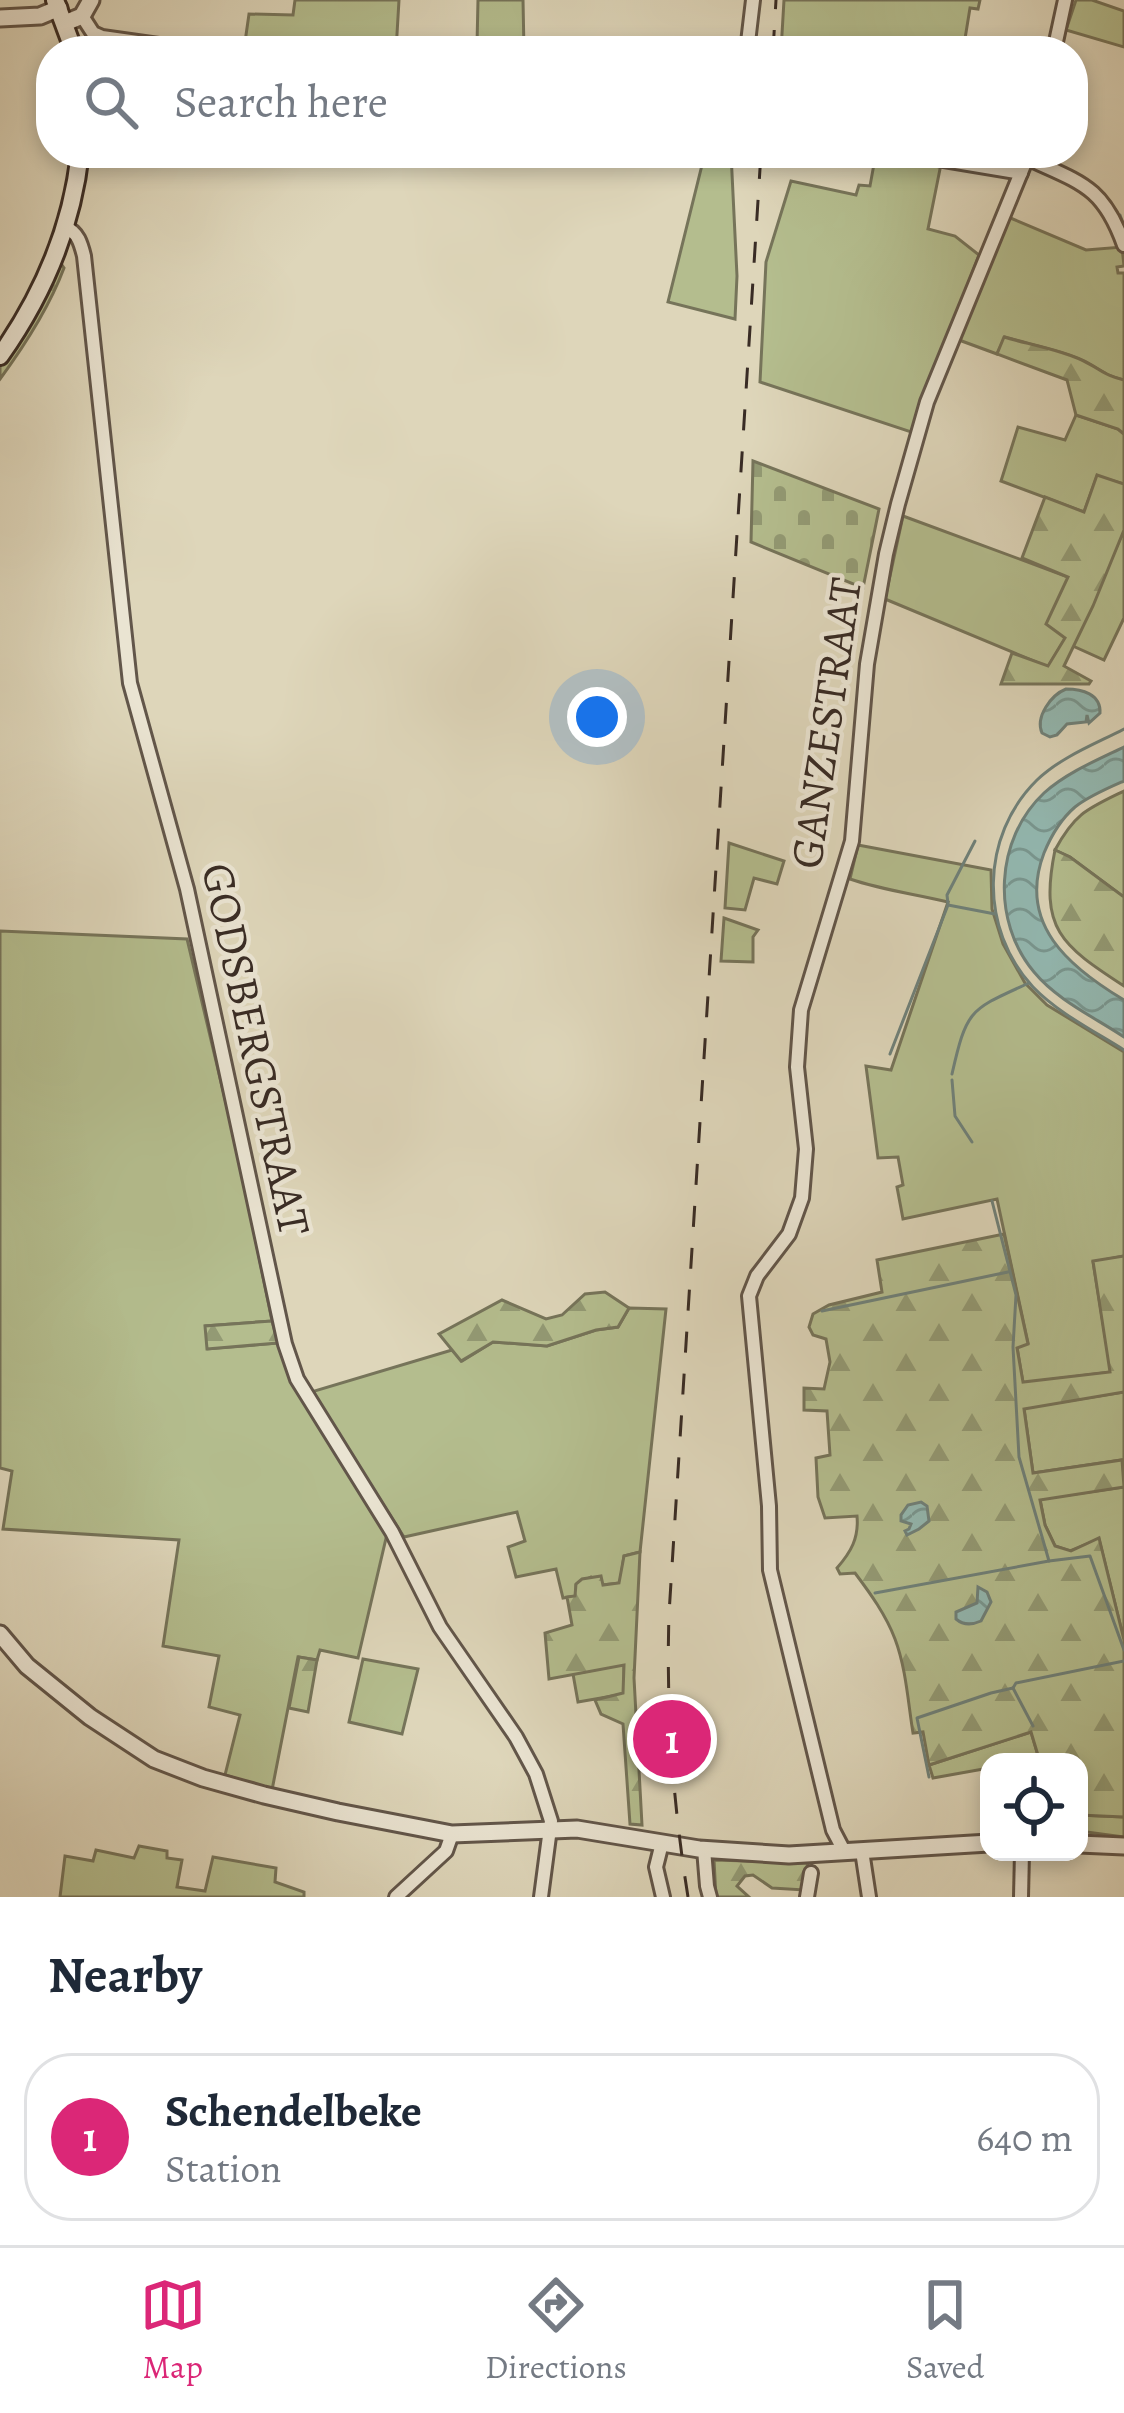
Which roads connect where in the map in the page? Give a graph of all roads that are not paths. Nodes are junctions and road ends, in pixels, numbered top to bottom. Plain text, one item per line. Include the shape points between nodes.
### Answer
1 (92, 0) edge
2 (754, 0) edge
3 (1065, 0) edge
4 (65, 12) edge
5 (0, 18) edge
6 (100, 36) edge
7 (749, 36) edge
8 (1057, 36) edge
9 (77, 168) edge
10 (991, 168) edge
11 (1023, 168) edge
12 (1052, 168) edge
13 (1021, 173) junction
14 (63, 235) junction
15 (1124, 245) edge
16 (0, 356) edge
17 (0, 1634) edge
18 (552, 1829) junction
19 (452, 1834) junction
20 (662, 1843) junction
21 (980, 1844) edge
22 (1088, 1844) edge
23 (1124, 1846) edge
24 (704, 1850) junction
25 (853, 1851) junction
26 (1022, 1861) edge
27 (811, 1873) dead end
28 (396, 1897) edge
29 (541, 1897) edge
30 (663, 1897) edge
31 (710, 1897) edge
32 (807, 1897) edge
33 (869, 1897) edge
34 (1022, 1897) edge

1 - 4 street
2 - 7 street
3 - 8 street
4 - 5 street
4 - 6 street
9 - 14 main road
10 - 13 street
11 - 13 street, GANZESTRAAT
12 - 15 street via 1101,198
13 - 25 street, GANZESTRAAT via 927,402 890,538 866,664 852,841 801,1010 802,1198 749,1296 773,1588 833,1830
14 - 16 main road
14 - 18 street, GODSBERGSTRAAT via 84,256 130,683 187,890 285,1343 297,1379 440,1627 516,1737
17 - 19 street via 27,1666 154,1759 264,1796
18 - 19 street
18 - 20 street
18 - 29 street
19 - 28 street via 446,1851
20 - 24 street
20 - 30 street via 656,1867
21 - 25 street
22 - 23 street
24 - 25 street
24 - 31 street
25 - 33 street, GANZESTRAAT
26 - 34 street
27 - 32 street

